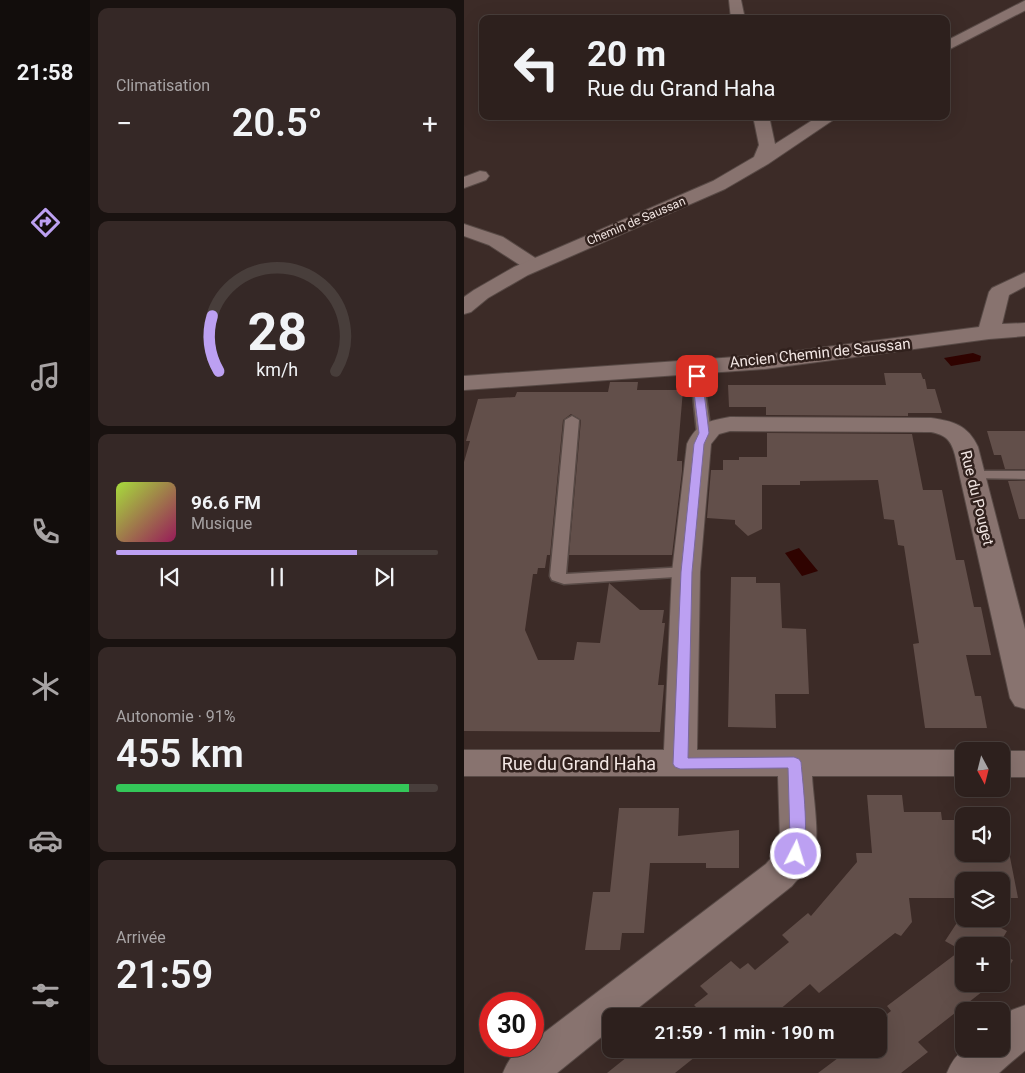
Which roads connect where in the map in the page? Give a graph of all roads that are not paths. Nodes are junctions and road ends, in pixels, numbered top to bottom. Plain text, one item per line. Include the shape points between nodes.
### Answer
1 (734, 0) edge
2 (1025, 4) edge
3 (737, 15) edge
4 (950, 45) edge
5 (762, 120) edge
6 (824, 120) edge
7 (806, 131) junction
8 (765, 133) junction
9 (762, 159) junction
10 (480, 176) dead end
11 (464, 184) edge
12 (464, 230) edge
13 (533, 265) junction
14 (1025, 278) edge
15 (464, 308) edge
16 (1025, 329) edge
17 (989, 332) junction
18 (697, 376) dead end
19 (464, 382) edge
20 (572, 420) dead end
21 (704, 433) junction
22 (972, 475) junction
23 (1025, 475) edge
24 (686, 572) junction
25 (1025, 698) edge
26 (794, 762) junction
27 (464, 763) edge
28 (955, 763) edge
29 (680, 764) junction
30 (1010, 764) edge
31 (1025, 764) edge
32 (1025, 1023) edge
33 (1010, 1037) edge
34 (987, 1057) edge
35 (524, 1073) edge
36 (968, 1073) edge

1 - 3 street
2 - 4 street
5 - 8 street
6 - 7 street, Chemin de Saussan
7 - 8 street, Chemin de Saussan
7 - 9 street, Chemin de Saussan
8 - 9 street via 767,145
9 - 13 street, Chemin de Saussan via 719,185
10 - 11 street
12 - 13 street via 496,241
13 - 15 street, Chemin de Saussan
14 - 17 street via 999,292
16 - 17 street, Ancien Chemin de Saussan
17 - 19 street, Ancien Chemin de Saussan via 765,362
18 - 21 lane
20 - 24 lane via 558,576 564,579
21 - 22 street, Rue du Pouget via 730,424 946,426 958,432 963,440
21 - 24 street via 699,444
22 - 23 lane
22 - 25 street, Rue du Pouget
24 - 29 street
26 - 28 street, Rue du Grand Haha
26 - 29 street, Rue du Grand Haha
26 - 35 street via 798,839 796,854 779,875
27 - 29 street, Rue du Grand Haha
30 - 31 street
32 - 33 street
34 - 36 street

